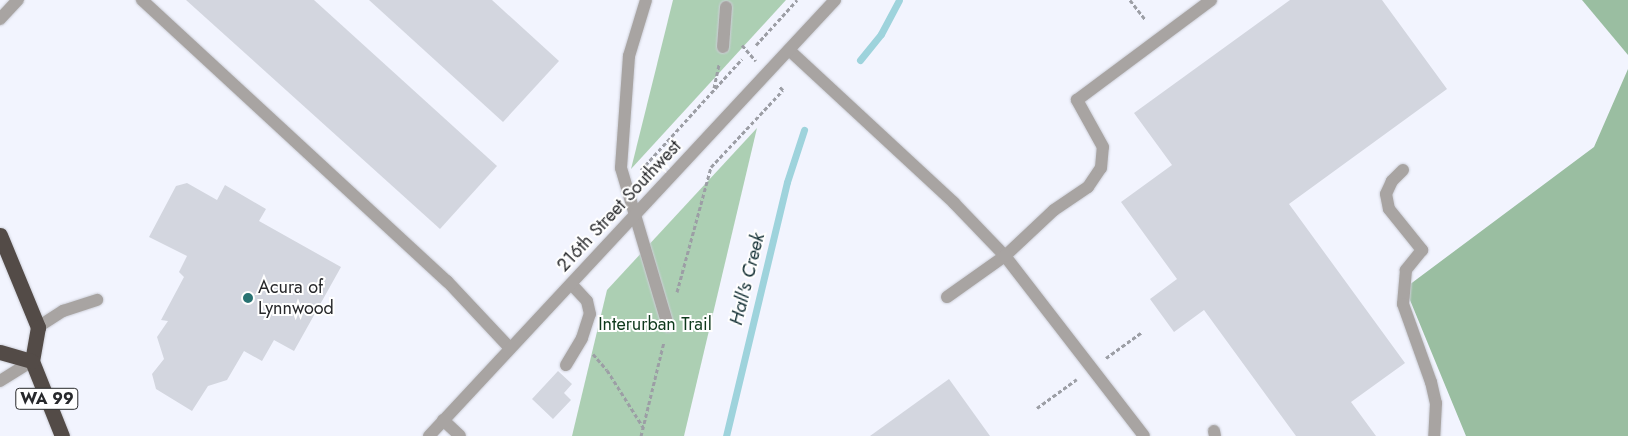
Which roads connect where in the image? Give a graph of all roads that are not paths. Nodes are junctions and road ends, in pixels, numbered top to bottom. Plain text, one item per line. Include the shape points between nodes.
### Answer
1 (18, 0) edge
2 (142, 0) edge
3 (646, 0) edge
4 (835, 0) edge
5 (1211, 0) edge
6 (726, 7) dead end
7 (0, 19) edge
8 (724, 47) road end
9 (789, 50) junction
10 (1403, 170) dead end
11 (636, 214) junction
12 (0, 235) edge
13 (1005, 256) junction
14 (571, 284) junction
15 (947, 297) dead end
16 (97, 300) dead end
17 (668, 326) dead end
18 (38, 327) junction
19 (510, 348) junction
20 (0, 352) edge
21 (32, 361) junction
22 (566, 365) dead end
23 (0, 381) edge
24 (443, 420) junction
25 (62, 436) edge
26 (429, 436) edge
27 (460, 436) edge
28 (1144, 436) edge
29 (1434, 436) edge

1 - 7 street
2 - 19 street via 447,281
3 - 11 street via 629,56 621,168
4 - 9 street, 216th Street Southwest
5 - 13 street via 1077,100 1103,147 1101,168 1088,186 1054,210
6 - 8 street
9 - 11 street, 216th Street Southwest
9 - 13 street via 954,203
10 - 29 street via 1392,181 1386,194 1389,209 1422,250 1406,270 1403,304 1436,402
11 - 14 street, 216th Street Southwest
11 - 17 street
12 - 18 highway
13 - 15 street
13 - 28 street
14 - 19 street, 216th Street Southwest
14 - 22 street via 587,301 590,314 582,338
16 - 18 street via 63,311
18 - 21 highway, WA 99
19 - 24 street, 216th Street Southwest
20 - 21 highway, WA 99
21 - 23 street
21 - 25 highway, WA 99
24 - 26 street, 216th Street Southwest
24 - 27 street

